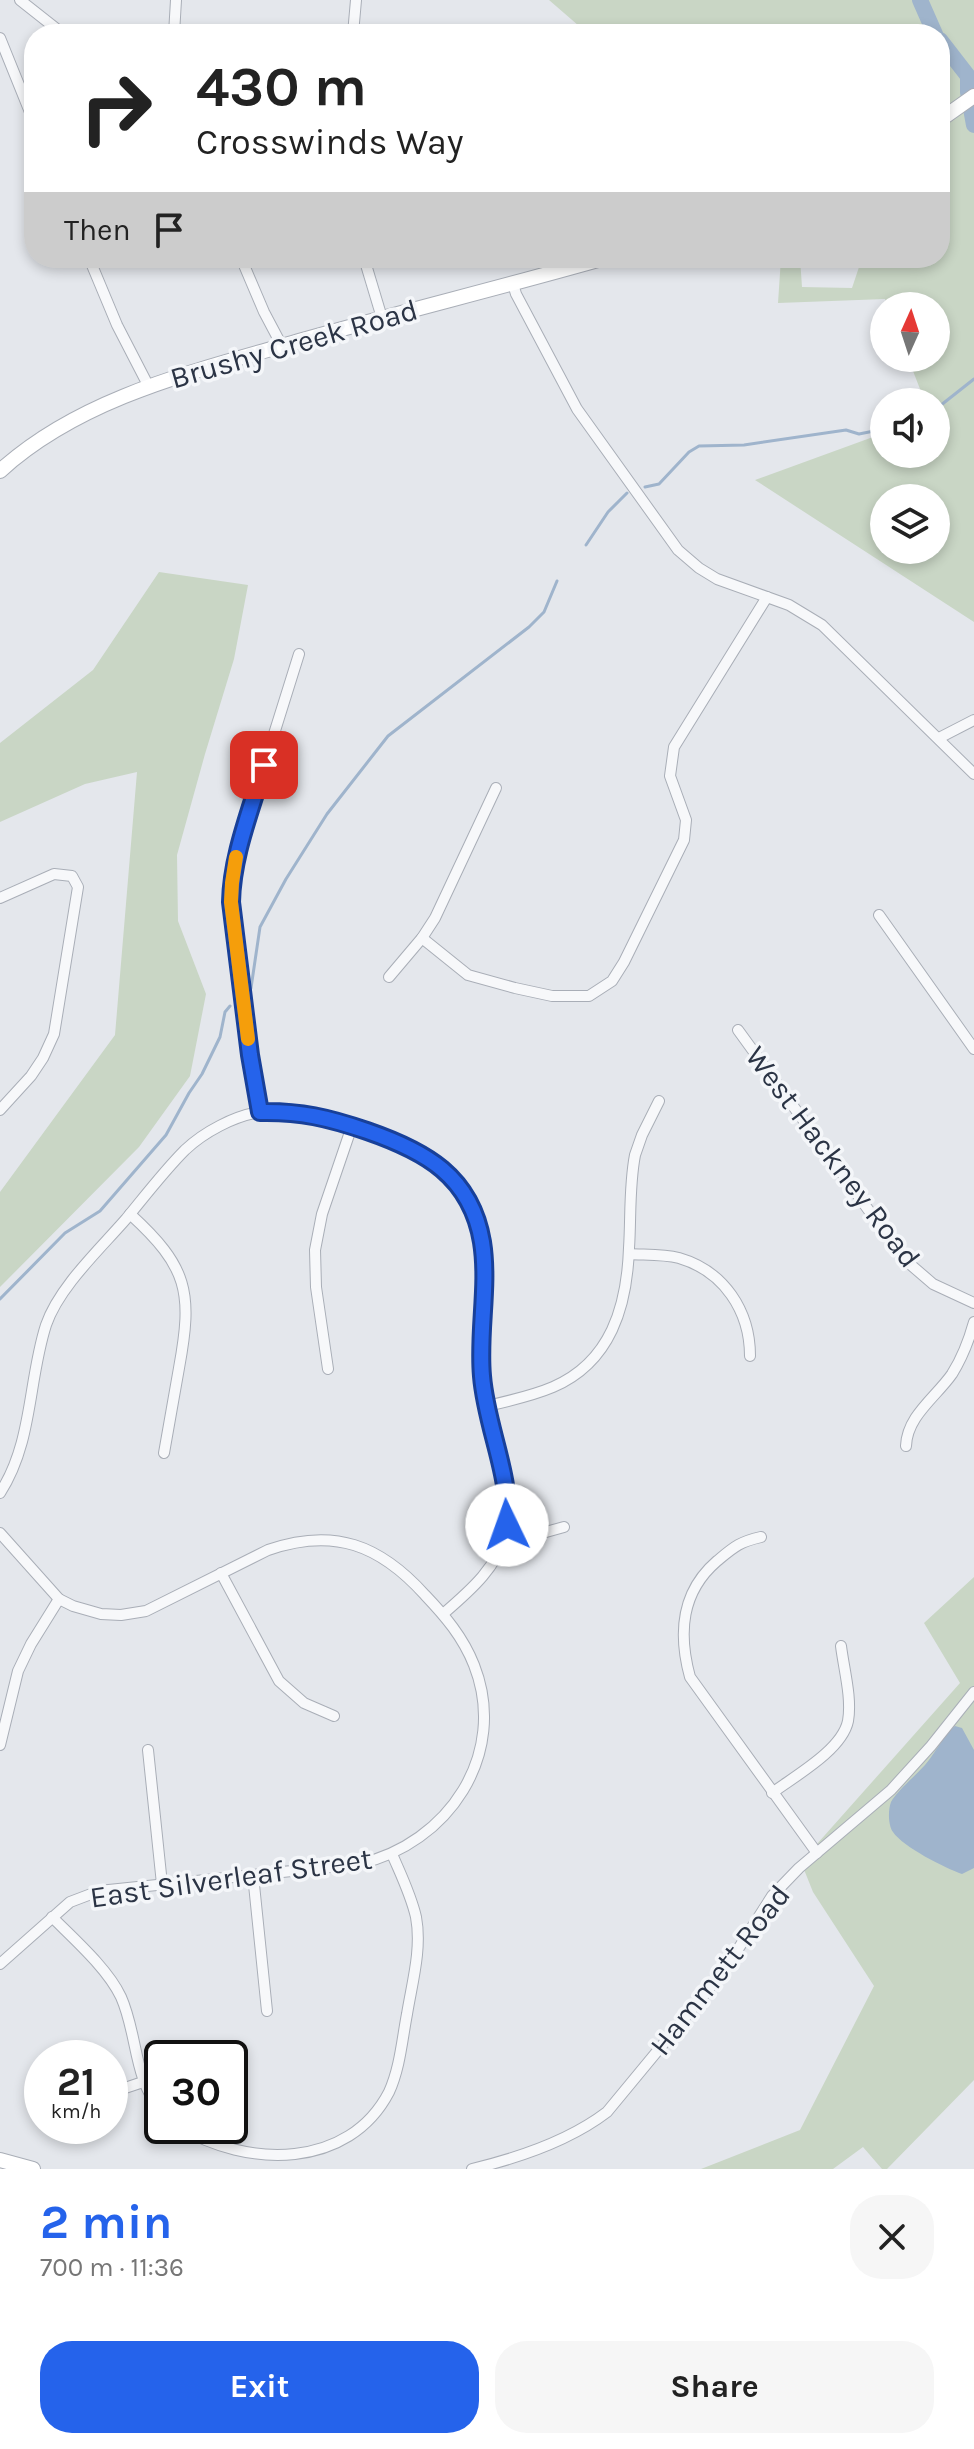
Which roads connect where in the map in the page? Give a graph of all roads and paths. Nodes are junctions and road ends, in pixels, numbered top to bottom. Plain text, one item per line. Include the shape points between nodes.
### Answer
1 (20, 0) edge
2 (176, 0) edge
3 (356, 0) edge
4 (50, 24) edge
5 (175, 24) edge
6 (354, 24) edge
7 (0, 38) edge
8 (974, 96) edge
9 (24, 97) edge
10 (950, 113) edge
11 (93, 268) edge
12 (245, 268) edge
13 (367, 268) edge
14 (570, 268) edge
15 (513, 284) junction
16 (382, 318) junction
17 (282, 346) junction
18 (149, 387) junction
19 (0, 471) edge
20 (767, 597) junction
21 (299, 654) dead end
22 (974, 720) edge
23 (939, 738) junction
24 (974, 774) edge
25 (496, 788) dead end
26 (0, 898) edge
27 (879, 915) dead end
28 (422, 938) junction
29 (389, 977) dead end
30 (738, 1030) dead end
31 (974, 1049) edge
32 (659, 1101) dead end
33 (0, 1110) edge
34 (260, 1112) junction
35 (352, 1126) junction
36 (130, 1214) junction
37 (629, 1254) junction
38 (974, 1303) edge
39 (974, 1322) edge
40 (750, 1356) dead end
41 (328, 1369) dead end
42 (487, 1406) junction
43 (906, 1446) dead end
44 (164, 1453) dead end
45 (0, 1493) edge
46 (507, 1525) junction
47 (564, 1527) dead end
48 (0, 1533) edge
49 (761, 1537) dead end
50 (221, 1573) junction
51 (59, 1599) junction
52 (443, 1614) junction
53 (841, 1646) dead end
54 (974, 1692) edge
55 (334, 1716) dead end
56 (0, 1745) edge
57 (148, 1750) dead end
58 (772, 1793) junction
59 (817, 1853) junction
60 (392, 1854) junction
61 (253, 1875) junction
62 (162, 1884) junction
63 (52, 1917) junction
64 (0, 1964) edge
65 (267, 2011) dead end
66 (143, 2082) joint
67 (128, 2087) edge
68 (215, 2144) edge
69 (0, 2160) edge
70 (33, 2169) edge
71 (472, 2169) edge

1 - 4 street
2 - 5 street
3 - 6 street
7 - 9 street
8 - 10 main road
11 - 18 street
12 - 17 street
13 - 16 street
14 - 15 main road, Brushy Creek Road
15 - 16 main road, Brushy Creek Road
15 - 20 street via 577,409 671,541 709,575
16 - 17 main road, Brushy Creek Road
17 - 18 main road, Brushy Creek Road
18 - 19 main road, Brushy Creek Road via 56,430
20 - 23 street via 822,625
20 - 28 street via 674,747 670,776 686,820 684,840 612,981 589,996 515,988 468,975
21 - 34 street via 232,883 233,926
22 - 23 street
23 - 24 street
25 - 28 street
26 - 33 street via 61,873 73,877 78,887 57,1022 43,1058
27 - 31 street
28 - 29 street
30 - 38 street, West Hackney Road via 904,1259 933,1284
32 - 37 street via 635,1155
34 - 35 street via 308,1114
34 - 36 street via 231,1121 193,1143
35 - 41 street via 315,1250
35 - 42 street via 427,1157 452,1179 471,1208 483,1253 481,1360
36 - 44 street via 169,1255 186,1300 186,1331
36 - 45 street via 52,1311 19,1455
37 - 40 street via 679,1259 717,1279 742,1313
37 - 42 street via 620,1313 591,1361 554,1387
39 - 43 street via 960,1359 914,1419
42 - 46 street via 507,1493
46 - 47 street via 546,1532
46 - 52 street via 491,1566
48 - 51 street
49 - 58 street via 739,1542 694,1585 682,1635 690,1677
50 - 51 street, East Silverleaf Street via 133,1614 101,1614
50 - 52 street, East Silverleaf Street via 288,1543 341,1541 392,1563
50 - 55 street via 279,1681 304,1703
51 - 56 street via 18,1671
52 - 60 street, East Silverleaf Street via 463,1641 479,1679 479,1751 467,1785 447,1814 421,1838
53 - 58 street via 849,1703 842,1736
54 - 59 street, Hammett Road via 907,1773
57 - 62 street
58 - 59 street
59 - 71 street, Hammett Road via 772,1896 726,1968 607,2112 535,2150
60 - 61 street, East Silverleaf Street via 359,1864
60 - 68 street via 413,1906 417,1952 395,2078 382,2106 351,2139 327,2152 284,2161
61 - 62 street, East Silverleaf Street
61 - 65 street
62 - 63 street, East Silverleaf Street via 99,1891 70,1902
63 - 64 street, East Silverleaf Street
63 - 66 street via 118,1991
66 - 67 street
69 - 70 main road

